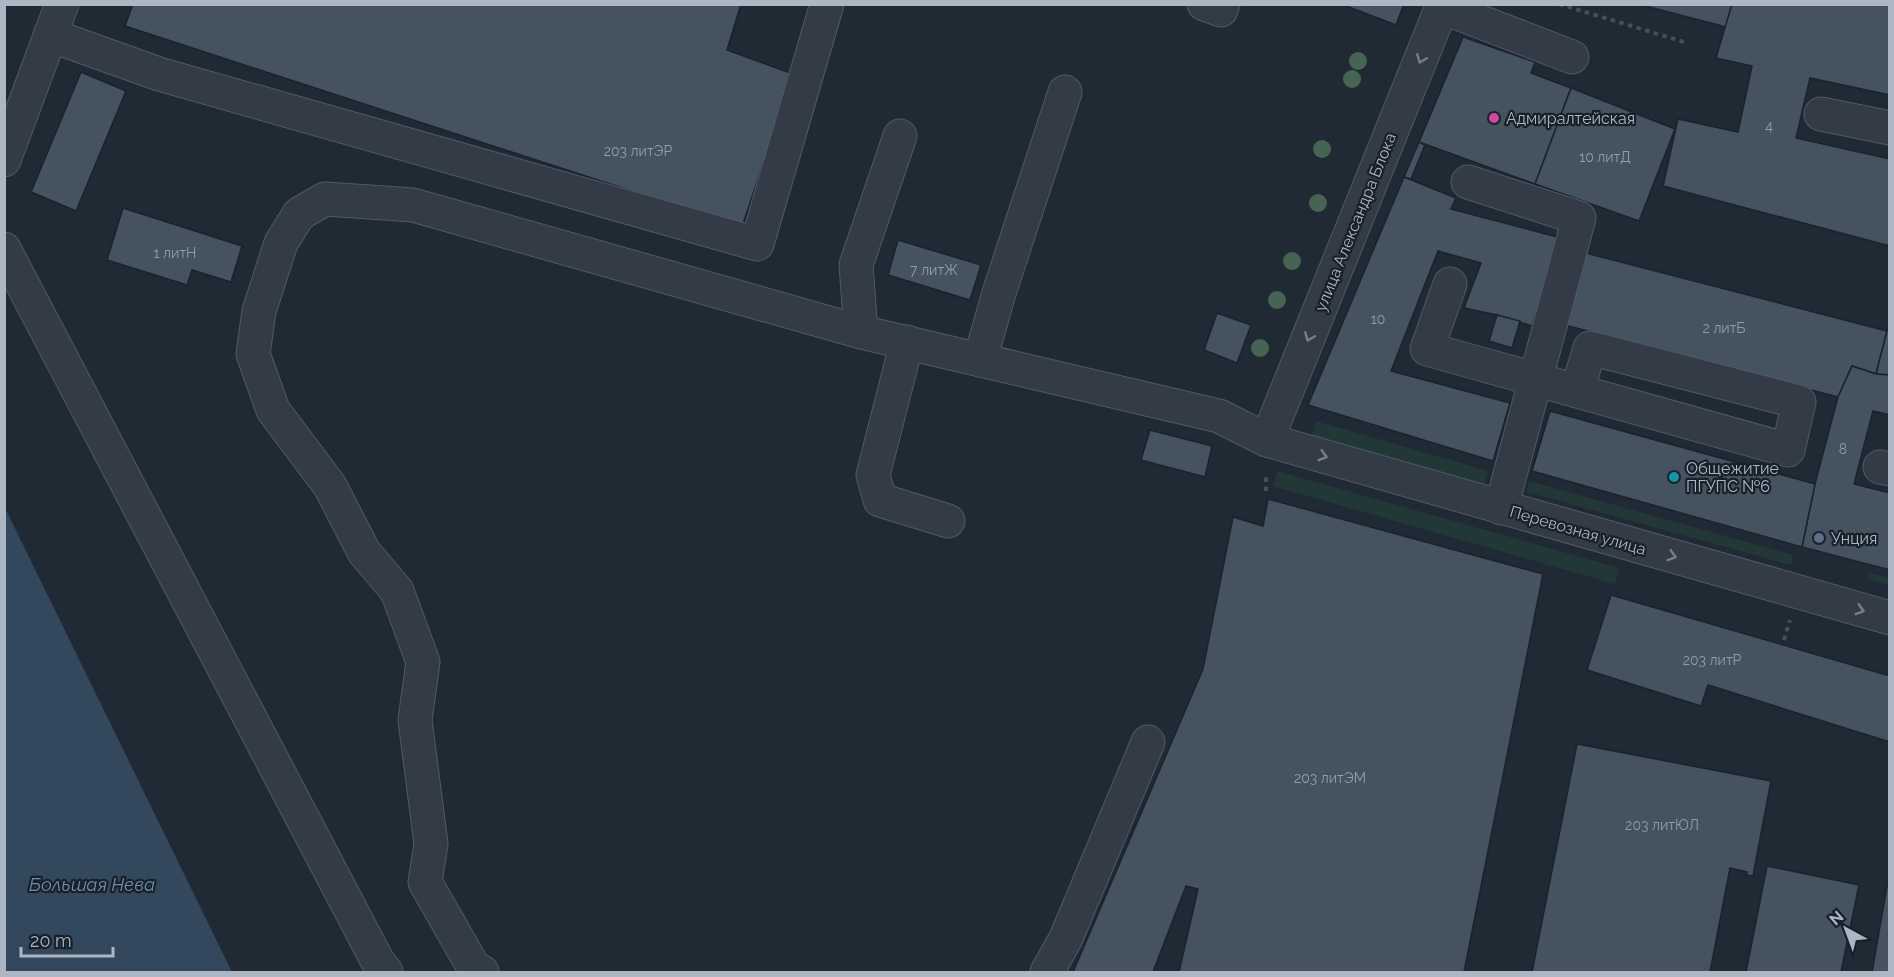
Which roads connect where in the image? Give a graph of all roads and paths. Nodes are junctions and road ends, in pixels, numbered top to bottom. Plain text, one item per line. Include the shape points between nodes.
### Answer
1 (62, 4) edge
2 (827, 4) edge
3 (1204, 4) edge
4 (1223, 4) edge
5 (1559, 4) edge
6 (1442, 6) edge
7 (50, 35) junction
8 (1684, 42) dead end
9 (1572, 57) dead end
10 (1065, 92) dead end
11 (1821, 114) dead end
12 (1890, 128) edge
13 (900, 136) dead end
14 (4, 160) edge
15 (1468, 182) dead end
16 (4, 249) edge
17 (1450, 284) dead end
18 (861, 332) junction
19 (907, 342) junction
20 (980, 360) junction
21 (1534, 380) junction
22 (1577, 392) junction
23 (1267, 440) junction
24 (1501, 507) junction
25 (948, 522) dead end
26 (1890, 618) edge
27 (1148, 742) dead end
28 (386, 972) edge
29 (482, 972) edge
30 (1047, 972) edge

1 - 7 street
2 - 7 street via 757,244 159,74
3 - 4 street via 1221,10
5 - 8 path
6 - 9 street
6 -> 23 street, улица Александра Блока
7 - 14 street
10 - 20 street
11 - 12 street
13 - 18 street via 856,265
15 - 21 street via 1579,218
16 - 28 street
17 - 21 street via 1427,349
18 - 19 street, Перевозная улица
18 - 29 street, Перевозная улица via 412,205 325,199 299,214 281,243 259,311 253,354 273,410 330,486 364,552 397,591 423,662 415,720 431,844 425,882 474,968
19 - 20 street, Перевозная улица
19 - 25 street via 873,475 880,500
20 - 23 street, Перевозная улица via 1219,416
21 - 22 street
21 - 24 street
22 - 22 street via 1788,450 1799,402 1590,348
23 -> 24 street, Перевозная улица
24 -> 26 street, Перевозная улица
27 - 30 street via 1066,938

